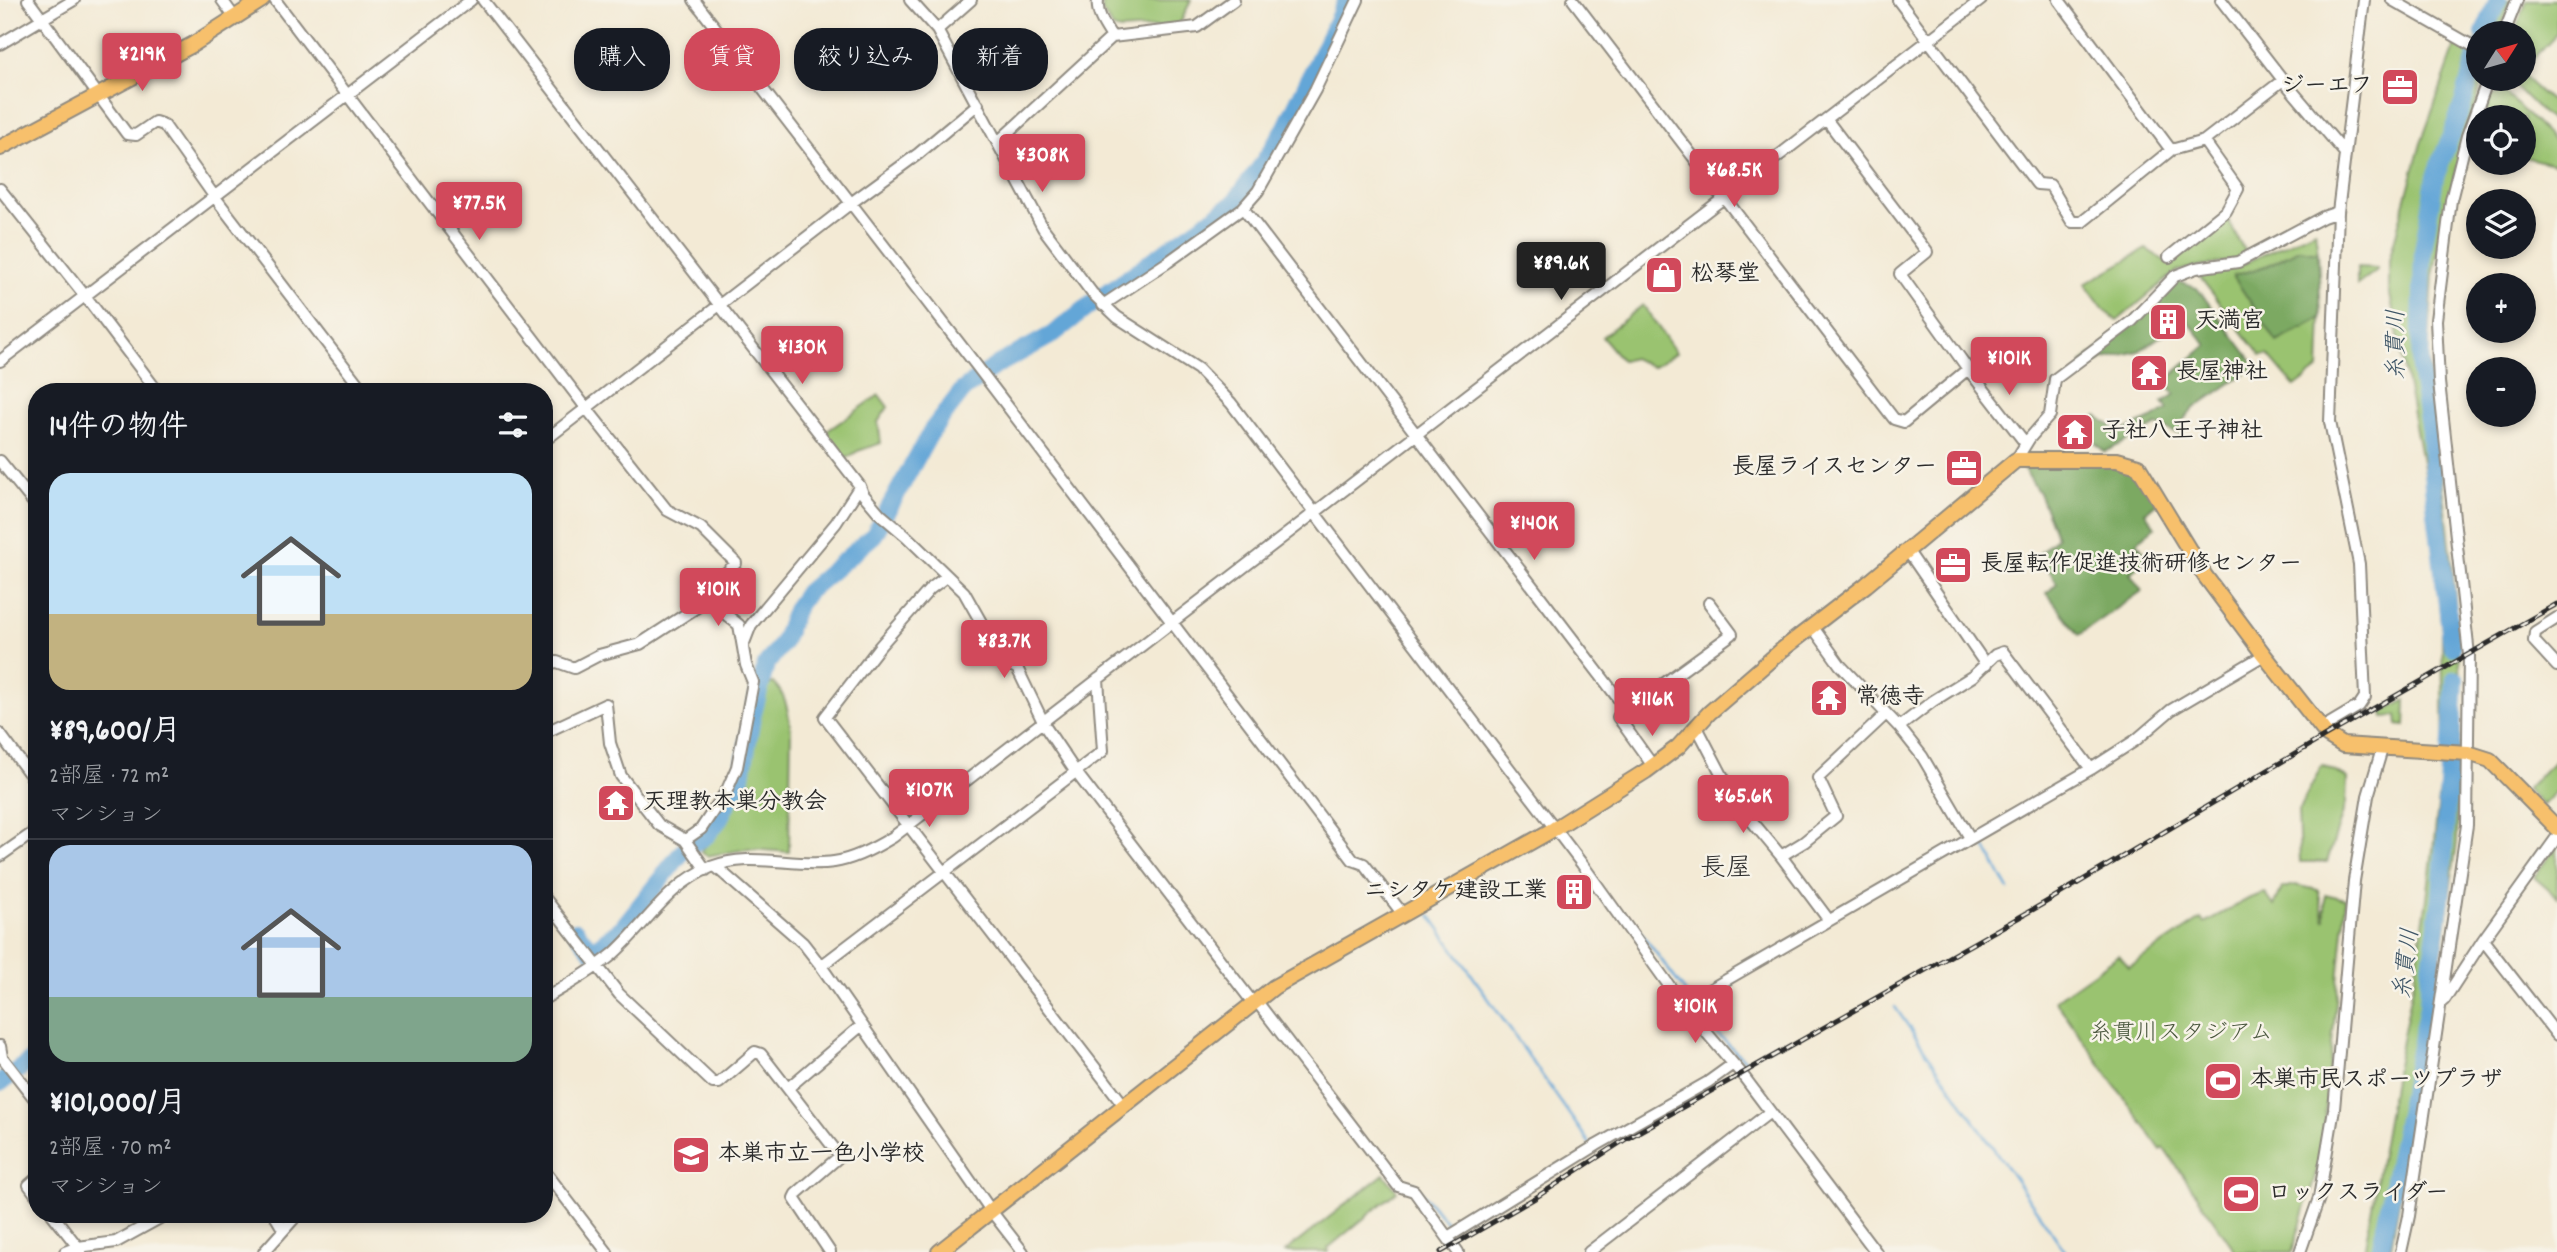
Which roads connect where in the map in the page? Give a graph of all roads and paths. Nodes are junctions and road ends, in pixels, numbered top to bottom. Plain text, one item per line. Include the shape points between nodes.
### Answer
1 (28, 0) edge
2 (74, 0) edge
3 (222, 0) edge
4 (262, 0) edge
5 (275, 0) edge
6 (471, 0) edge
7 (484, 0) edge
8 (694, 0) edge
9 (910, 0) edge
10 (971, 0) edge
11 (1098, 0) edge
12 (1234, 0) edge
13 (1359, 0) edge
14 (1573, 0) edge
15 (1898, 0) edge
16 (1981, 0) edge
17 (2059, 0) edge
18 (2221, 0) edge
19 (2364, 0) edge
20 (2392, 0) edge
21 (2516, 0) edge
22 (235, 18) junction
23 (41, 20) junction
24 (2508, 21) edge
25 (935, 28) edge
26 (938, 29) edge
27 (938, 32) edge
28 (1112, 37) junction
29 (1929, 40) junction
30 (2466, 43) edge
31 (0, 44) edge
32 (2283, 80) junction
33 (2484, 91) edge
34 (346, 95) junction
35 (98, 96) junction
36 (978, 104) junction
37 (1826, 118) junction
38 (2204, 141) junction
39 (998, 142) junction
40 (0, 148) edge
41 (2171, 150) junction
42 (2344, 152) junction
43 (0, 190) edge
44 (214, 196) junction
45 (1725, 196) junction
46 (851, 203) junction
47 (1243, 208) junction
48 (2338, 212) junction
49 (2169, 257) dead end
50 (86, 297) junction
51 (1103, 305) junction
52 (721, 306) junction
53 (0, 361) edge
54 (1968, 369) junction
55 (151, 383) edge
56 (357, 383) edge
57 (587, 409) junction
58 (1416, 433) junction
59 (553, 434) edge
60 (2026, 444) junction
61 (2016, 460) junction
62 (0, 461) edge
63 (860, 485) junction
64 (28, 496) edge
65 (1313, 512) junction
66 (1907, 551) junction
67 (947, 576) junction
68 (708, 600) junction
69 (1709, 603) dead end
70 (2557, 618) edge
71 (1172, 622) junction
72 (1812, 626) junction
73 (744, 646) junction
74 (2264, 656) junction
75 (553, 662) edge
76 (1986, 665) junction
77 (2557, 666) edge
78 (1098, 679) junction
79 (1627, 710) junction
80 (1886, 714) junction
81 (1044, 721) junction
82 (1697, 726) junction
83 (1899, 727) junction
84 (2322, 728) junction
85 (553, 729) edge
86 (0, 734) edge
87 (2382, 749) junction
88 (2464, 753) junction
89 (1653, 766) junction
90 (2091, 769) junction
91 (1075, 771) junction
92 (28, 772) edge
93 (909, 824) junction
94 (2557, 828) edge
95 (1554, 829) junction
96 (28, 836) edge
97 (2557, 837) edge
98 (1970, 838) junction
99 (685, 840) junction
100 (0, 856) edge
101 (1781, 856) junction
102 (710, 868) junction
103 (944, 873) junction
104 (553, 909) edge
105 (1402, 913) junction
106 (1828, 919) junction
107 (2483, 940) junction
108 (597, 965) junction
109 (821, 966) junction
110 (553, 993) edge
111 (1255, 1001) junction
112 (2442, 1002) junction
113 (1683, 1005) junction
114 (862, 1025) junction
115 (2557, 1035) edge
116 (0, 1046) edge
117 (1733, 1064) junction
118 (788, 1088) junction
119 (28, 1091) edge
120 (1123, 1104) junction
121 (1770, 1112) junction
122 (553, 1182) edge
123 (992, 1212) junction
124 (59, 1223) edge
125 (151, 1223) edge
126 (279, 1223) edge
127 (289, 1223) edge
128 (283, 1229) junction
129 (1448, 1237) junction
130 (80, 1250) edge
131 (65, 1252) edge
132 (264, 1252) edge
133 (607, 1252) edge
134 (830, 1252) edge
135 (939, 1252) edge
136 (1023, 1252) edge
137 (1458, 1252) edge
138 (1589, 1252) edge
139 (1876, 1252) edge
140 (2300, 1252) edge
141 (2401, 1252) edge

1 - 23 street
2 - 23 street
3 - 22 street
4 - 22 main road
5 - 34 street
6 - 34 street
7 - 52 street
8 - 46 street
9 - 25 street
10 - 26 street
11 - 28 street via 1101,18
12 - 28 street via 1196,27
13 - 47 street via 1315,90 1258,191
14 - 45 street
15 - 29 street
16 - 29 street
17 - 41 street
18 - 32 street
19 - 42 street
20 - 30 street
21 - 24 street
22 - 35 main road
23 - 31 street
23 - 35 street
27 - 36 street
28 - 39 street
29 - 37 street
29 - 41 street via 2038,184 2050,185 2072,222 2082,222
32 - 38 street
32 - 42 street
33 - 88 street via 2451,200 2436,320 2469,655
34 - 44 street
34 - 57 street
35 - 40 main road
35 - 44 street via 127,134 136,135 155,122 164,125
36 - 39 street
36 - 46 street
37 - 45 street
37 - 54 street via 1927,252 1900,274
38 - 41 street
38 - 49 street via 2238,189 2226,211
39 - 51 street via 1043,228
42 - 48 street
43 - 50 street
44 - 50 street
44 - 56 street
45 - 54 street via 1894,419 1904,422
45 - 58 street
46 - 52 street
46 - 71 street
47 - 51 street
47 - 58 street
48 - 60 street via 2238,262 2175,276 2132,321 2055,379 2050,415
48 - 84 street via 2330,422 2359,564 2365,697 2359,706
50 - 53 street
50 - 55 street
51 - 65 street via 1214,383
52 - 57 street
52 - 63 street
54 - 60 street
57 - 59 street
57 - 68 street via 667,510 701,527 736,562 709,590
58 - 65 street
58 - 79 street
60 - 61 street
61 - 66 main road
61 - 74 main road via 2117,460 2138,466 2206,576
62 - 64 street
63 - 67 street via 884,518
63 - 73 street via 836,523 751,625
65 - 71 street
65 - 95 street
66 - 72 main road
66 - 76 street
67 - 81 street via 964,592 1004,663 1017,668
67 - 93 street via 880,646 825,717
68 - 73 street via 739,625
68 - 75 street via 640,644 599,655 575,668
69 - 79 street via 1732,634
70 - 77 street via 2533,636
71 - 78 street
71 - 105 street via 1353,860 1364,864
72 - 80 street via 1840,665
72 - 82 main road
73 - 99 street via 753,682 737,767 701,829
74 - 84 main road
74 - 90 street via 2171,710
76 - 83 street
76 - 90 street via 2003,652
78 - 81 street
78 - 91 street via 1102,751
79 - 89 street via 1618,716
80 - 83 street
80 - 101 street via 1818,778 1836,816
81 - 91 street
81 - 93 street
82 - 89 main road
82 - 101 street via 1736,802
83 - 98 street via 1922,756
84 - 87 main road via 2343,745
85 - 99 street via 606,705 610,743 621,776 659,825
86 - 92 street
87 - 88 main road
87 - 140 street via 2368,796 2354,881 2334,1109 2319,1198
88 - 94 main road via 2490,760
88 - 112 street via 2467,825
89 - 95 main road
90 - 98 street
91 - 103 street
91 - 111 street
93 - 102 street via 874,848 834,862 748,860
93 - 103 street
95 - 105 main road
95 - 113 street
96 - 100 street
97 - 107 street
98 - 106 street
99 - 102 street
101 - 106 street
102 - 108 street via 669,894
102 - 109 street via 803,943
103 - 109 street
103 - 120 street
104 - 108 street
105 - 111 main road
106 - 113 street
107 - 112 street
107 - 115 street
108 - 110 street
108 - 118 street via 619,994 713,1083 719,1083 755,1052
109 - 114 street
111 - 120 main road
111 - 129 street via 1398,1186 1414,1191
112 - 141 street
113 - 117 street
114 - 118 street
114 - 123 street
116 - 119 street via 2,1058
117 - 121 street
117 - 129 street
118 - 134 street via 840,1156 794,1198
120 - 123 main road
121 - 138 street
121 - 139 street
122 - 133 street
123 - 135 main road
123 - 136 street
124 - 130 street
125 - 130 street via 116,1242
126 - 128 street
127 - 128 street
128 - 132 street
129 - 137 street
130 - 131 street

